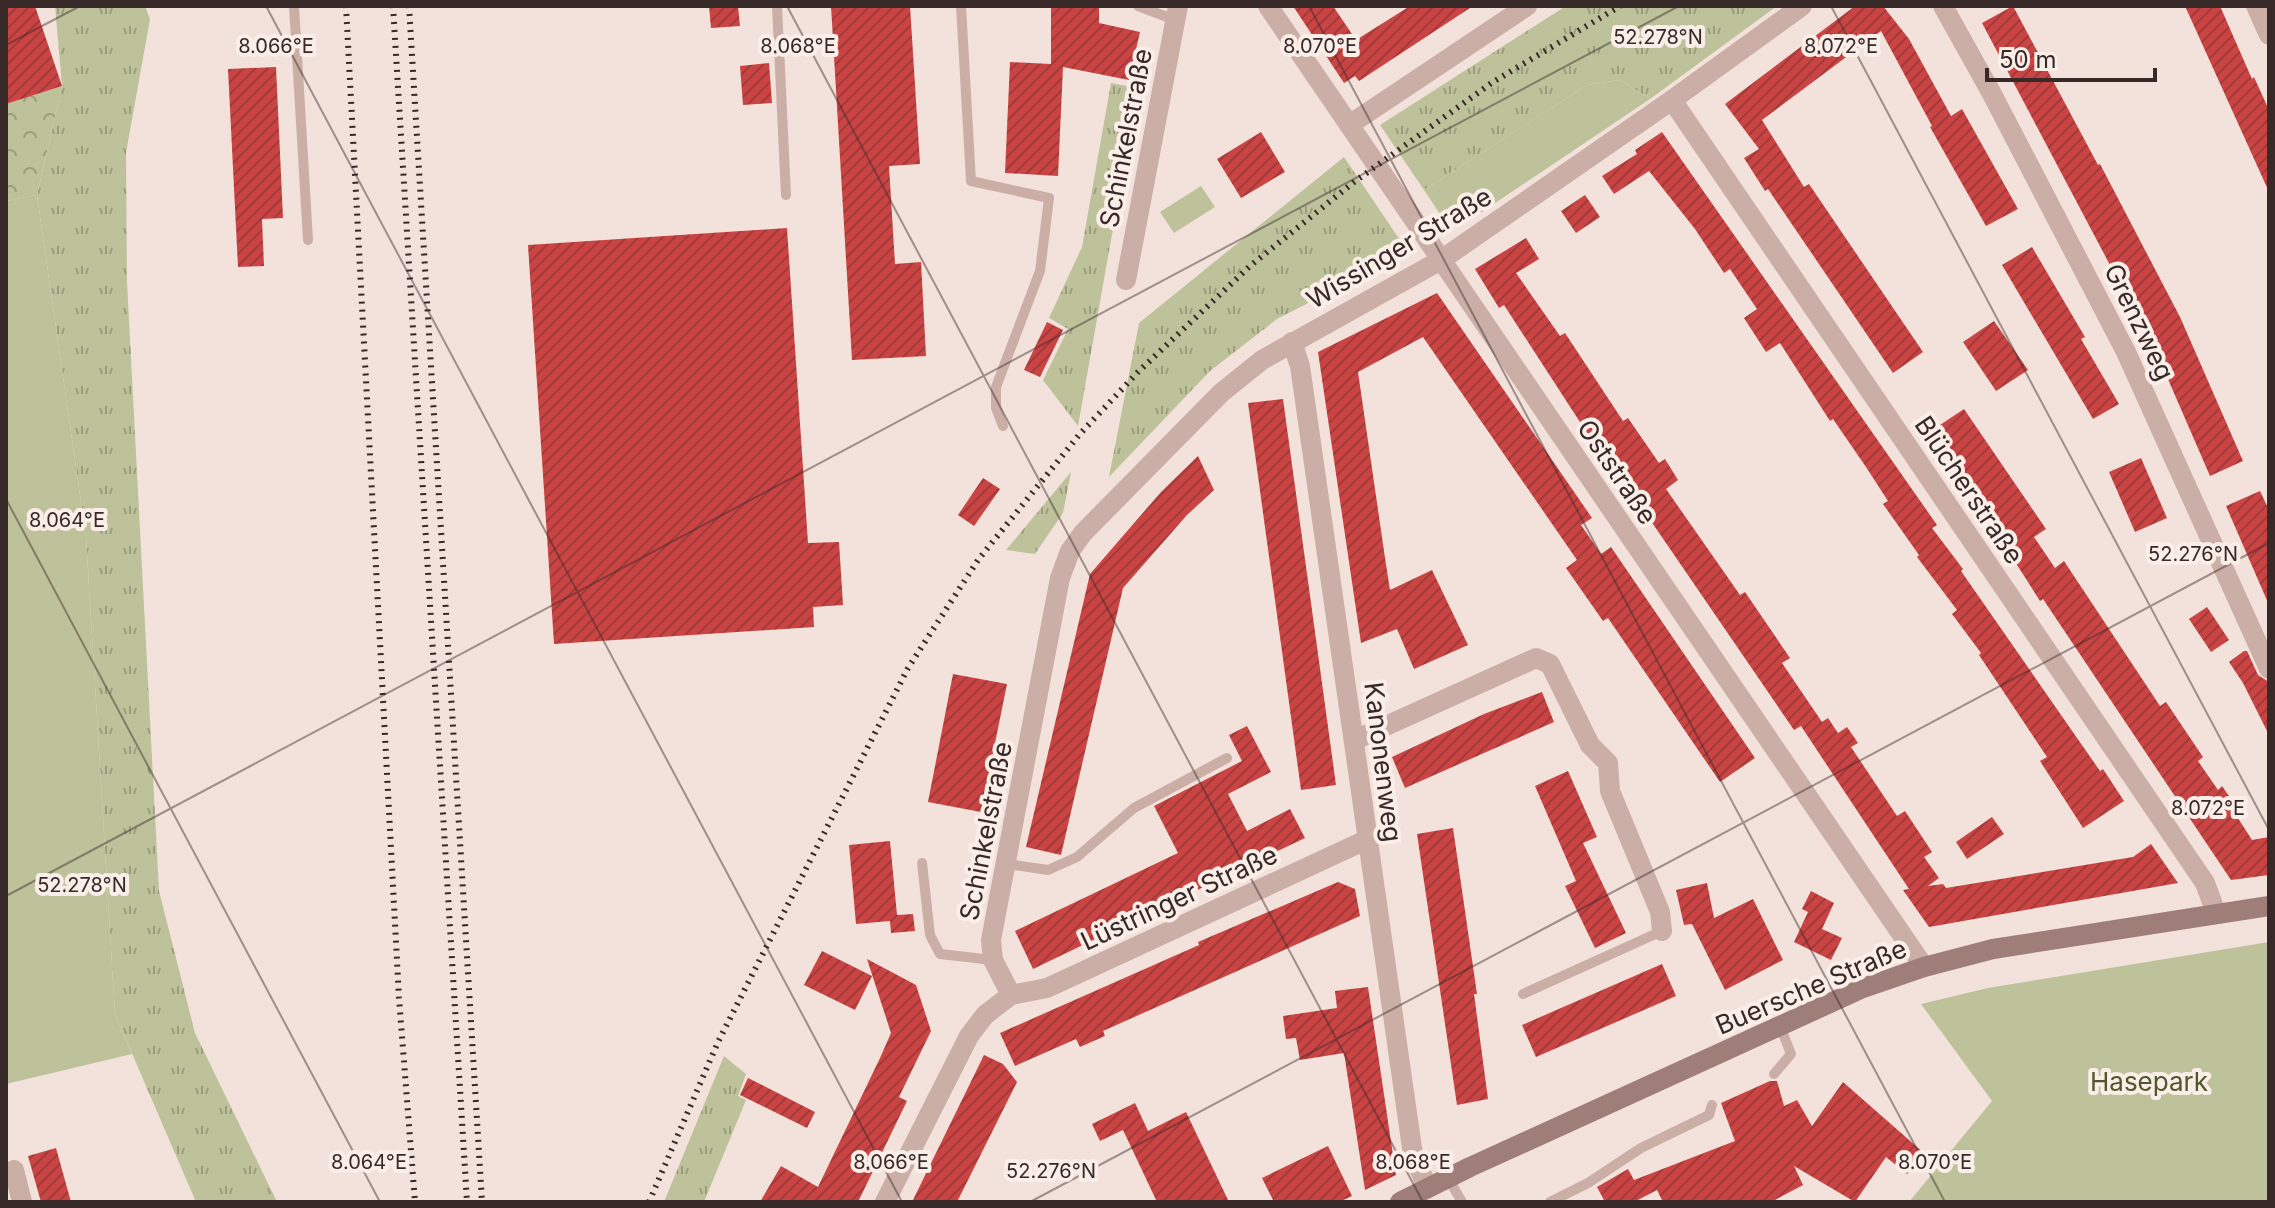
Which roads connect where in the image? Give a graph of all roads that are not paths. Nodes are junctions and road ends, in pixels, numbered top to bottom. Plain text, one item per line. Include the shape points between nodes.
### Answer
1 (294, 6) edge
2 (777, 6) edge
3 (961, 6) edge
4 (1138, 6) edge
5 (1268, 6) edge
6 (1527, 6) edge
7 (1802, 6) edge
8 (1943, 6) edge
9 (2256, 6) edge
10 (1177, 13) edge
11 (2269, 35) edge
12 (1672, 100) junction
13 (1349, 125) junction
14 (786, 195) dead end
15 (308, 240) dead end
16 (1441, 260) junction
17 (1126, 280) dead end
18 (1292, 342) junction
19 (1003, 426) dead end
20 (1083, 533) joint
21 (2261, 629) edge
22 (2269, 669) edge
23 (1355, 740) junction
24 (1227, 758) dead end
25 (1366, 840) junction
26 (922, 863) dead end
27 (1007, 864) junction
28 (2269, 906) edge
29 (2216, 913) junction
30 (1662, 931) joint
31 (993, 960) junction
32 (1924, 967) junction
33 (1523, 994) dead end
34 (1011, 995) junction
35 (1780, 1026) junction
36 (1774, 1074) dead end
37 (1712, 1105) dead end
38 (10, 1170) edge
39 (1448, 1178) junction
40 (1414, 1197) edge
41 (22, 1202) edge
42 (885, 1202) edge
43 (1462, 1202) edge
44 (1550, 1202) edge

1 - 15 lane
2 - 14 lane
3 - 19 lane via 971,181 1049,198 1040,271 996,387
4 - 10 lane
5 - 13 street, Oststraße
6 - 13 street
7 - 12 street, Wissinger Straße
8 - 21 street, Grenzweg via 2119,338
9 - 11 street
10 - 17 street, Schinkelstraße
12 - 16 street, Wissinger Straße
12 - 29 street, Blücherstraße via 2205,883
13 - 16 street, Oststraße
16 - 18 street, Wissinger Straße
16 - 32 street, Oststraße
18 - 20 street, Wissinger Straße via 1221,393
18 - 23 street, Kanonenweg via 1300,366
20 - 27 street, Schinkelstraße via 1060,578
21 - 22 street, Grenzweg
23 - 25 street, Kanonenweg
23 - 30 street via 1536,658 1550,664 1590,745 1608,763 1610,791 1660,912
24 - 27 lane via 1134,808 1077,857 1048,870
25 - 34 street, Lüstringer Straße via 1047,988
25 - 40 street, Kanonenweg via 1413,1155
26 - 31 lane via 930,935 940,954
27 - 31 street, Schinkelstraße via 991,940
28 - 29 main road, Buersche Straße
29 - 32 main road, Buersche Straße via 1993,949
30 - 33 lane
31 - 34 street, Schinkelstraße
32 - 35 main road, Buersche Straße
34 - 42 street via 969,1036
35 - 36 lane via 1791,1054
35 - 39 main road, Buersche Straße
37 - 44 lane via 1709,1115
38 - 41 street
39 - 40 main road, Buersche Straße
39 - 43 lane

